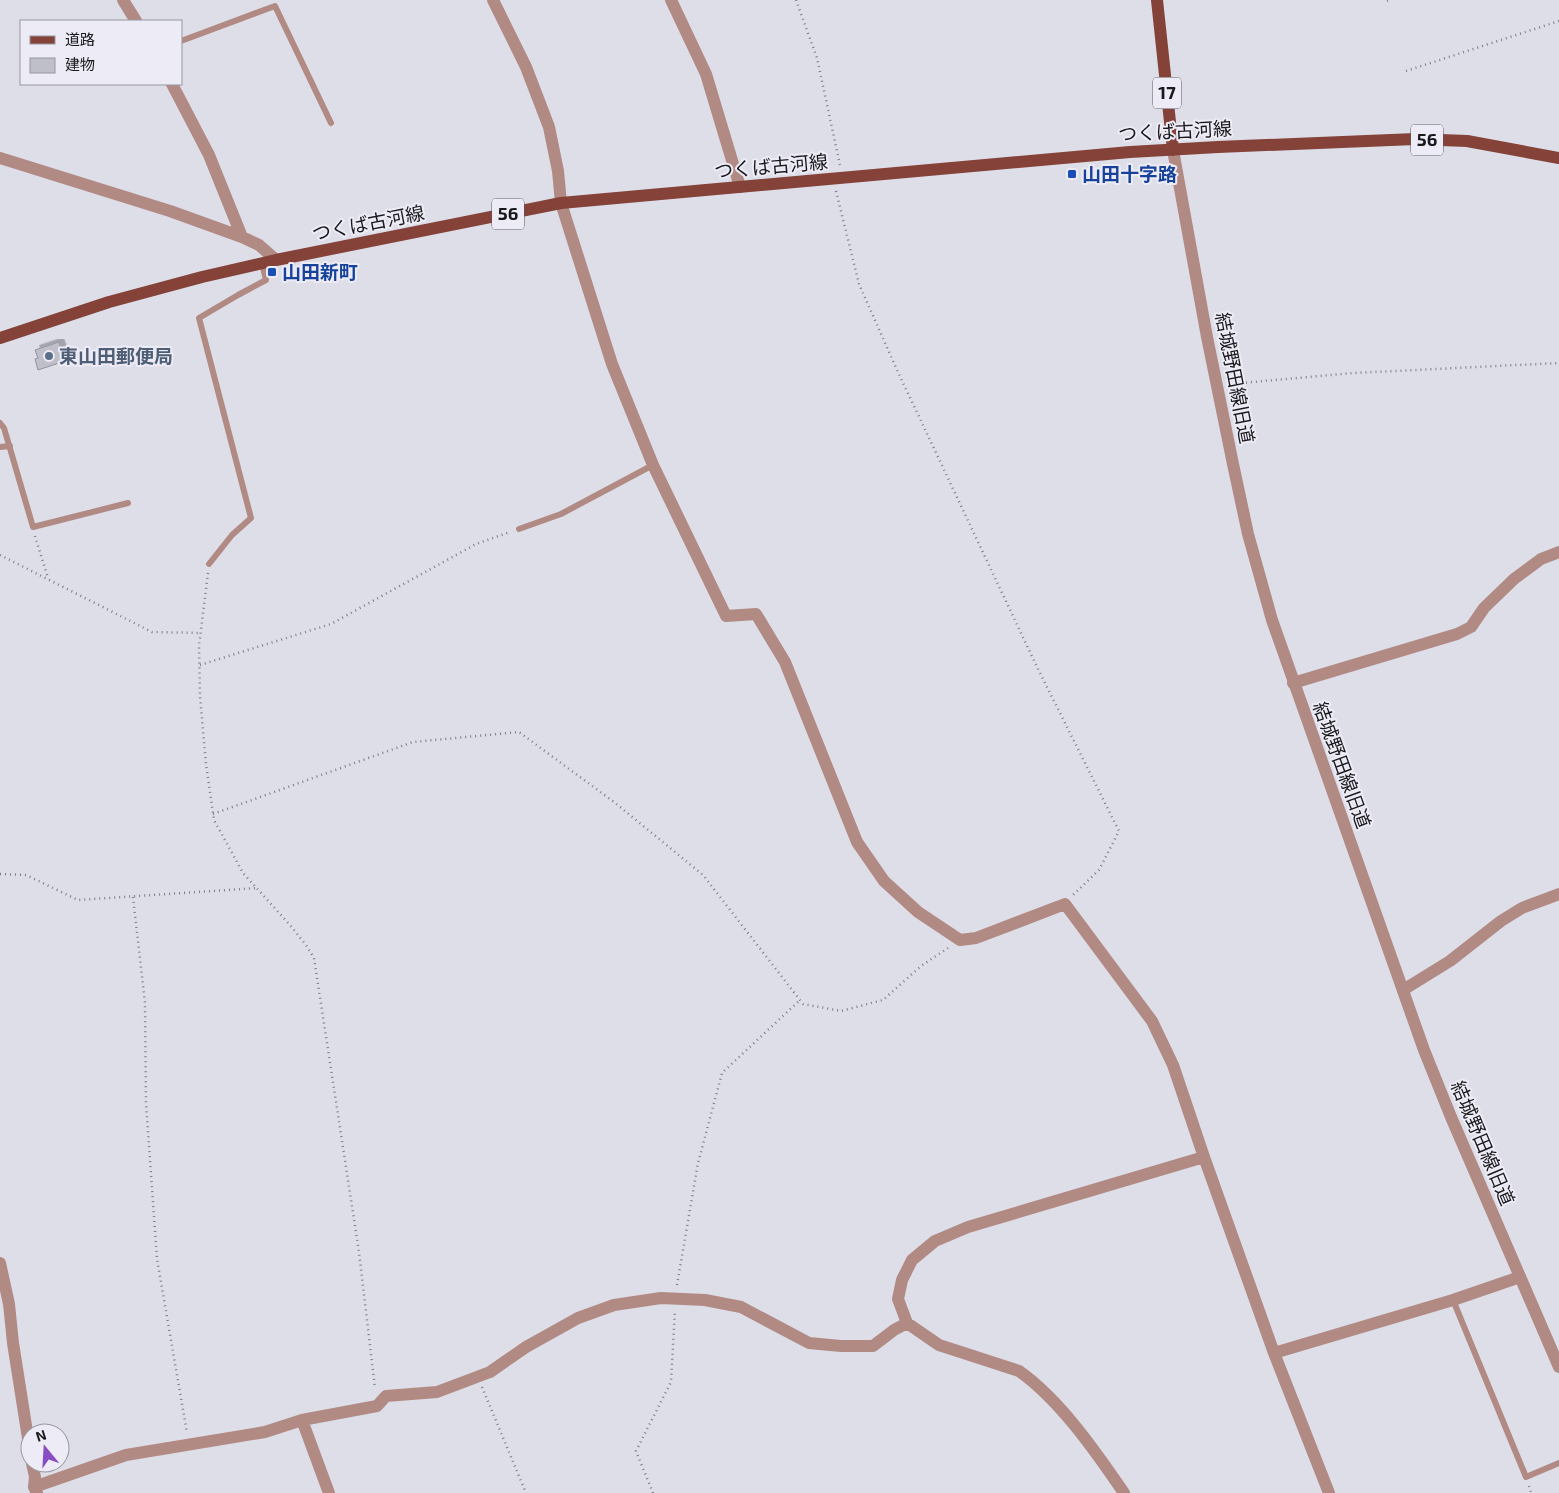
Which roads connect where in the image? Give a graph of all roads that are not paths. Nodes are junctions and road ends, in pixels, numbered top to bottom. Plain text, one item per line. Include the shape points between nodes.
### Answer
1 (123, 0) edge
2 (492, 0) edge
3 (671, 0) edge
4 (1158, 0) edge
5 (135, 20) edge
6 (182, 41) edge
7 (173, 85) edge
8 (331, 123) dead end
9 (1174, 150) junction
10 (0, 158) edge
11 (1559, 158) edge
12 (740, 188) junction
13 (561, 203) junction
14 (242, 237) junction
15 (276, 260) junction
16 (262, 264) junction
17 (0, 338) edge
18 (0, 424) edge
19 (10, 446) junction
20 (0, 447) edge
21 (653, 465) junction
22 (128, 503) dead end
23 (519, 529) road end
24 (1559, 552) edge
25 (209, 564) road end
26 (1293, 683) junction
27 (1559, 894) edge
28 (1402, 990) junction
29 (1204, 1157) junction
30 (0, 1263) edge
31 (1520, 1277) junction
32 (1453, 1300) junction
33 (907, 1323) junction
34 (1274, 1353) junction
35 (1559, 1367) edge
36 (302, 1420) junction
37 (26, 1423) edge
38 (1559, 1463) edge
39 (35, 1473) edge
40 (36, 1490) edge
41 (329, 1493) edge
42 (1124, 1493) edge
43 (1329, 1493) edge

1 - 5 street
2 - 13 street via 526,67 549,127
3 - 12 street via 706,74
4 - 9 main road, 17
6 - 8 lane via 275,6
7 - 14 street via 209,155
9 - 11 main road, つくば古河線 / 56 via 1415,139 1467,141
9 - 12 main road, つくば古河線 / 56
9 - 26 street, 結城野田線旧道 via 1248,534
10 - 14 street
12 - 13 main road, つくば古河線 / 56
13 - 15 main road, つくば古河線 / 56
13 - 21 street via 612,364
14 - 15 street via 259,245
15 - 16 main road, つくば古河線 / 56
16 - 17 main road, つくば古河線 / 56 via 154,289
16 - 25 lane via 266,280 199,318 251,518
18 - 19 lane
19 - 20 lane
19 - 22 lane via 33,527
21 - 23 lane via 561,514
21 - 29 street via 726,616 756,614 786,662 857,842 884,881 918,912 960,940 976,938 1065,904 1152,1021 1173,1065
24 - 26 street via 1541,559 1514,579 1484,608 1471,627 1457,634
26 - 28 street, 結城野田線旧道
27 - 28 street via 1501,920 1450,961
28 - 31 street, 結城野田線旧道 via 1451,1117
29 - 33 street via 1013,1213 935,1241 912,1260 902,1280 898,1299
29 - 34 street
30 - 37 street via 10,1304
31 - 32 street
31 - 35 street, 結城野田線旧道
32 - 34 street
32 - 38 lane via 1526,1477
33 - 36 street via 873,1346 809,1343 740,1307 705,1300 661,1298 614,1305 578,1318 478,1377 437,1392 386,1396 377,1406
33 - 42 street via 939,1345 1019,1372 1030,1379 1060,1409
34 - 43 street
36 - 40 street via 265,1432 126,1455
36 - 41 street
39 - 40 street

